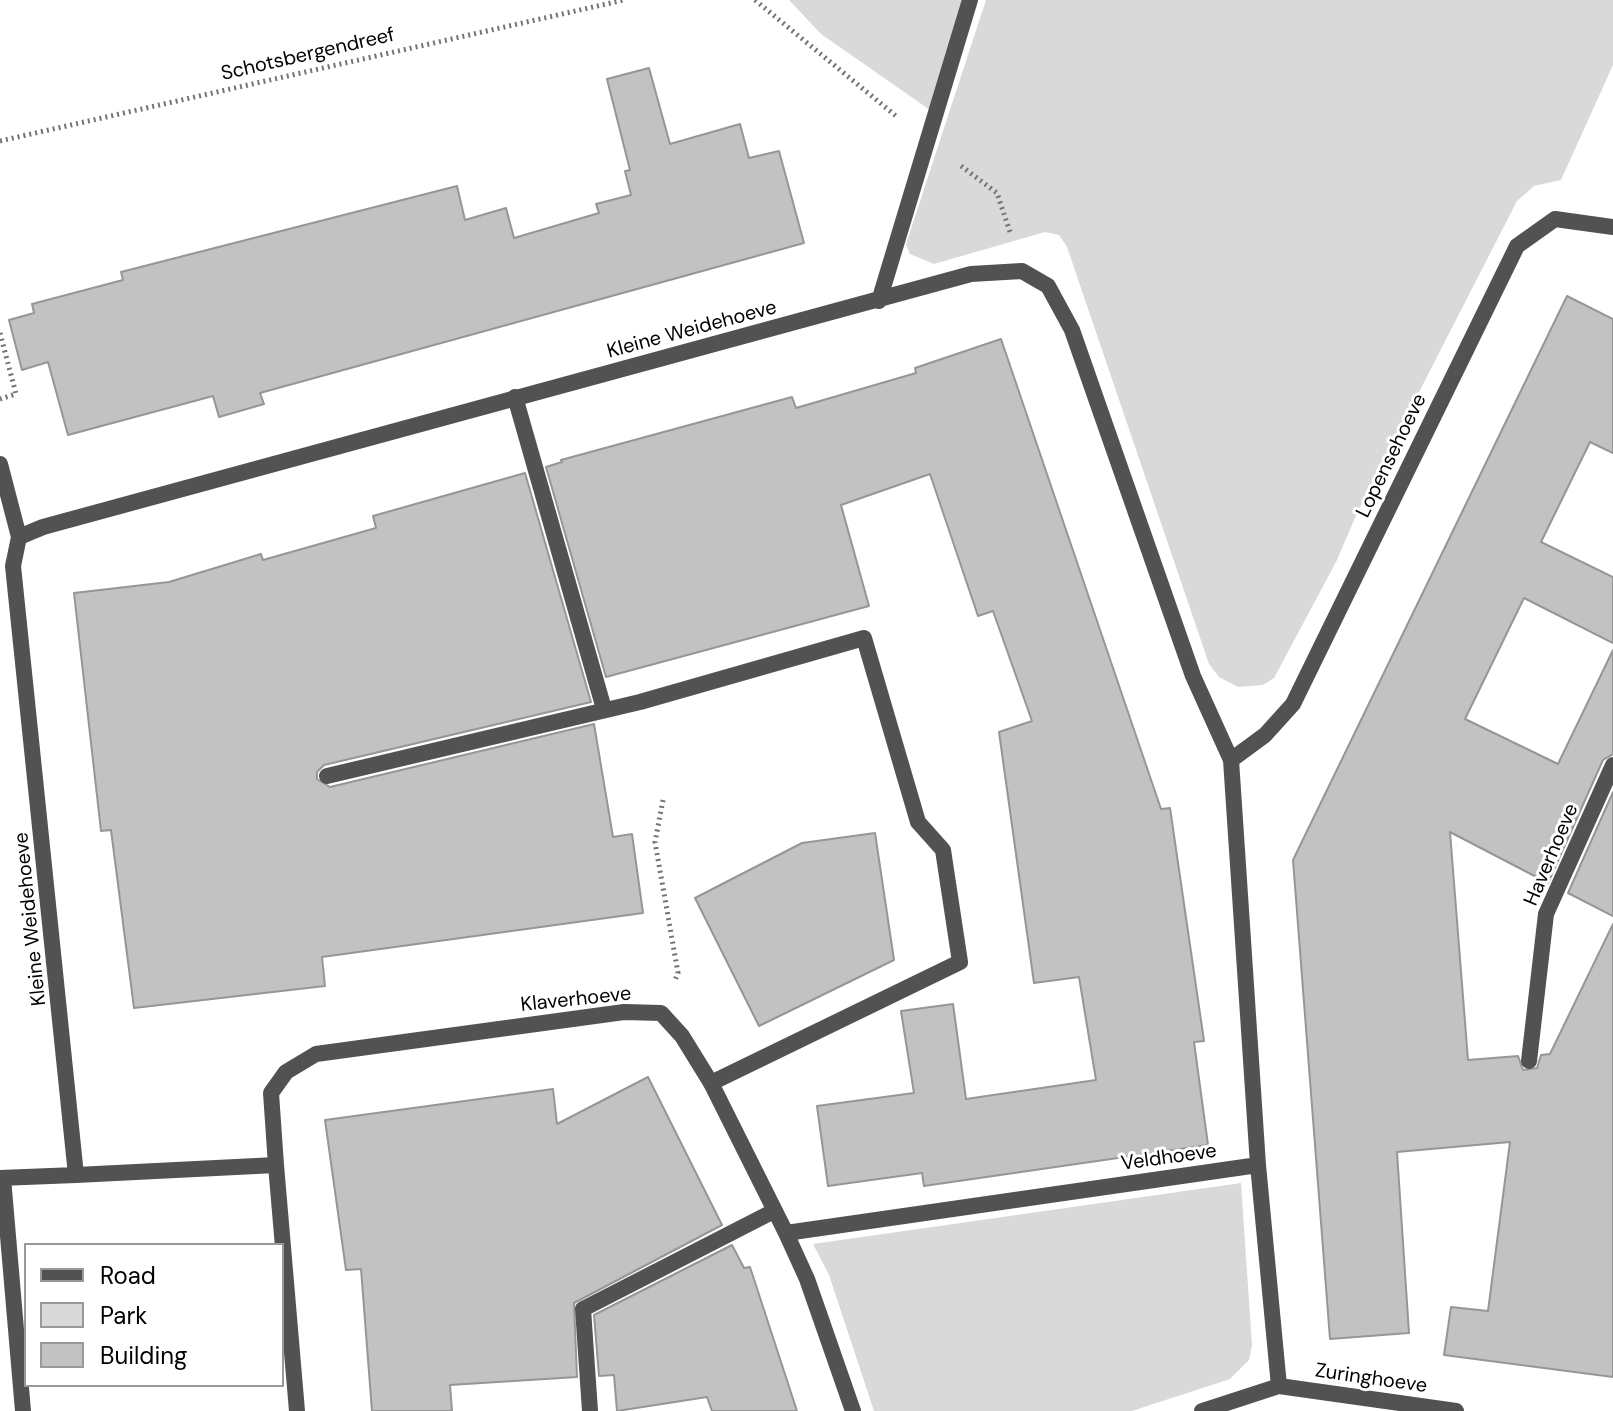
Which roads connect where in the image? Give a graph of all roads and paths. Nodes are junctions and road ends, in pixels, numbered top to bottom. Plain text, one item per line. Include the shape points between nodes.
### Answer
1 (624, 0) edge
2 (970, 0) edge
3 (0, 141) edge
4 (1613, 227) edge
5 (879, 301) junction
6 (0, 333) edge
7 (515, 397) junction
8 (0, 399) edge
9 (0, 464) edge
10 (19, 537) junction
11 (604, 709) junction
12 (1231, 760) junction
13 (1613, 765) edge
14 (327, 776) dead end
15 (663, 800) dead end
16 (661, 1013) junction
17 (1529, 1061) dead end
18 (711, 1083) junction
19 (276, 1165) junction
20 (1258, 1165) junction
21 (76, 1175) junction
22 (1, 1178) edge
23 (774, 1211) junction
24 (786, 1233) junction
25 (283, 1243) edge
26 (284, 1259) edge
27 (1279, 1386) junction
28 (23, 1411) edge
29 (297, 1411) edge
30 (590, 1411) edge
31 (853, 1411) edge
32 (1202, 1411) edge
33 (1456, 1411) edge

1 - 3 path, Schotsbergendreef
2 - 5 street
4 - 12 street, Lopensehoeve via 1555,219 1517,246 1293,704 1265,735
5 - 7 street, Kleine Weidehoeve
5 - 12 street, Kleine Weidehoeve via 971,274 1022,271 1048,286 1072,330 1193,676
6 - 8 path via 16,394
7 - 10 street, Kleine Weidehoeve
7 - 11 street
9 - 10 street, Kleine Weidehoeve
10 - 21 street, Kleine Weidehoeve via 13,566
11 - 14 street
11 - 18 street via 864,638 918,822 943,850 960,962
12 - 20 street
13 - 17 street, Haverhoeve via 1546,914
15 - 16 path via 655,842 678,973
16 - 18 street, Klaverhoeve
16 - 19 street, Klaverhoeve via 624,1012 316,1054 286,1072 271,1093
18 - 23 street
19 - 21 street
19 - 25 street, Klaverhoeve
20 - 24 street, Veldhoeve
20 - 27 street
21 - 22 street
22 - 28 street
23 - 24 street
23 - 30 street via 583,1309
24 - 31 street
26 - 29 street, Klaverhoeve
27 - 32 street
27 - 33 street, Zuringhoeve

